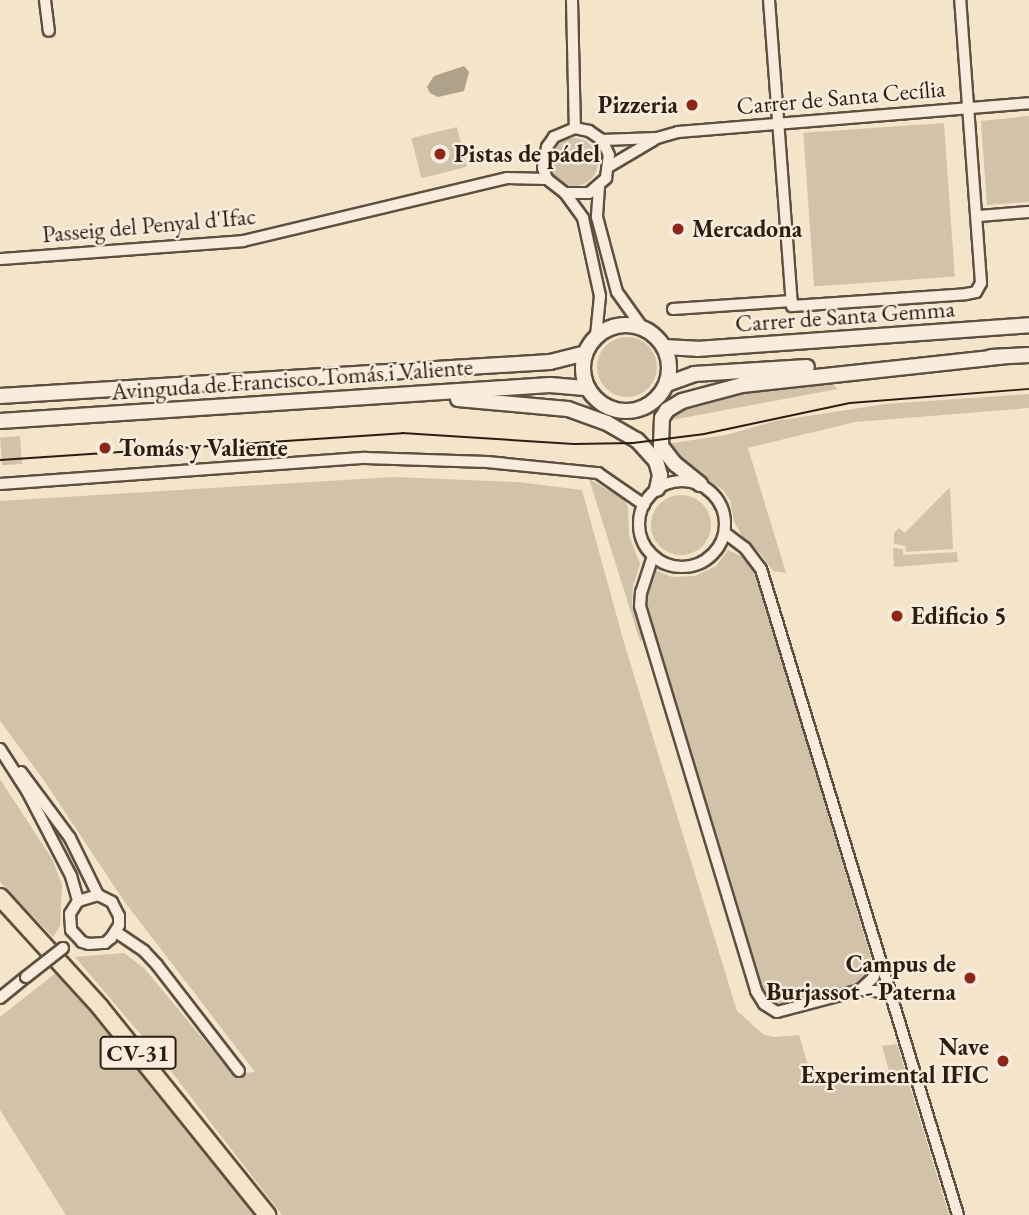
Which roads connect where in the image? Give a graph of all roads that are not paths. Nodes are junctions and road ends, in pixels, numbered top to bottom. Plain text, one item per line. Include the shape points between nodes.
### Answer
1 (45, 0) edge
2 (572, 0) edge
3 (769, 0) edge
4 (961, 0) edge
5 (49, 32) dead end
6 (1029, 103) edge
7 (968, 108) junction
8 (777, 123) junction
9 (575, 128) junction
10 (657, 138) junction
11 (602, 141) junction
12 (610, 166) junction
13 (547, 178) junction
14 (599, 187) junction
15 (565, 193) junction
16 (1029, 212) edge
17 (978, 216) junction
18 (0, 259) edge
19 (792, 303) junction
20 (673, 309) dead end
21 (1029, 325) edge
22 (642, 327) junction
23 (596, 336) junction
24 (664, 346) junction
25 (585, 353) junction
26 (1029, 355) edge
27 (1000, 357) junction
28 (667, 384) junction
29 (588, 388) junction
30 (0, 396) edge
31 (376, 397) junction
32 (0, 421) edge
33 (0, 484) edge
34 (700, 484) junction
35 (657, 489) junction
36 (644, 505) junction
37 (725, 533) junction
38 (653, 556) junction
39 (98, 895) junction
40 (0, 897) edge
41 (78, 901) junction
42 (71, 930) junction
43 (116, 932) junction
44 (89, 944) junction
45 (63, 948) junction
46 (880, 962) junction
47 (860, 990) junction
48 (890, 996) junction
49 (0, 998) edge
50 (239, 1070) dead end
51 (267, 1215) edge
52 (958, 1215) edge

1 - 5 street
2 - 9 street
3 - 8 street
4 - 7 street
6 - 7 street, Carrer de Santa Cecília
7 - 8 street, Carrer de Santa Cecília
7 - 17 street
8 - 10 street, Carrer de Santa Cecília
8 - 19 street
9 - 11 street
9 - 13 street via 554,137 547,147 543,158
10 - 11 street
10 - 12 street
11 - 12 street
12 - 14 street
13 - 15 street
13 - 18 street, Passeig del Penyal d'Ifac via 507,178 243,241
14 - 15 street via 578,195
14 - 22 street via 597,216 617,292
15 - 23 street via 583,218 600,296
16 - 17 street
17 - 19 street via 981,283 976,292
19 - 20 street
21 - 24 main road, Carrer de Santa Gemma via 710,349
22 - 23 main road via 618,325
22 - 24 main road
23 - 25 main road
24 - 28 main road via 670,372
25 - 29 main road
25 - 30 main road, Avinguda de Francisco Tomás i Valiente via 550,362
26 - 27 main road, Carrer de Santa Gemma
27 - 28 main road, Carrer de Santa Gemma via 694,374
27 - 34 main road via 742,384 682,401 662,418 661,446
28 - 29 main road via 659,396 636,411 608,407
29 - 31 main road, Avinguda de Francisco Tomás i Valiente via 550,385
31 - 32 main road, Avinguda de Francisco Tomás i Valiente
31 - 35 main road via 537,405 587,414 645,449 659,468
33 - 36 street via 365,458 598,472
34 - 35 street via 678,481
34 - 37 street via 721,504
35 - 36 street
36 - 38 street via 640,532
37 - 38 street via 712,555 689,567 676,567
37 - 46 street via 750,553 761,569
38 - 47 street via 640,606 757,991 764,1004 777,1012
39 - 41 street
39 - 41 street via 70,838 35,787 0,749 55,843
39 - 43 street via 117,909
40 - 51 main road, CV-31 via 100,1007
41 - 42 street via 70,914
42 - 44 street
42 - 45 street
43 - 44 street via 104,943
43 - 50 street via 157,965
44 - 45 street
45 - 49 street, bridge
46 - 47 street via 873,978
46 - 48 street
47 - 48 street
48 - 52 street

